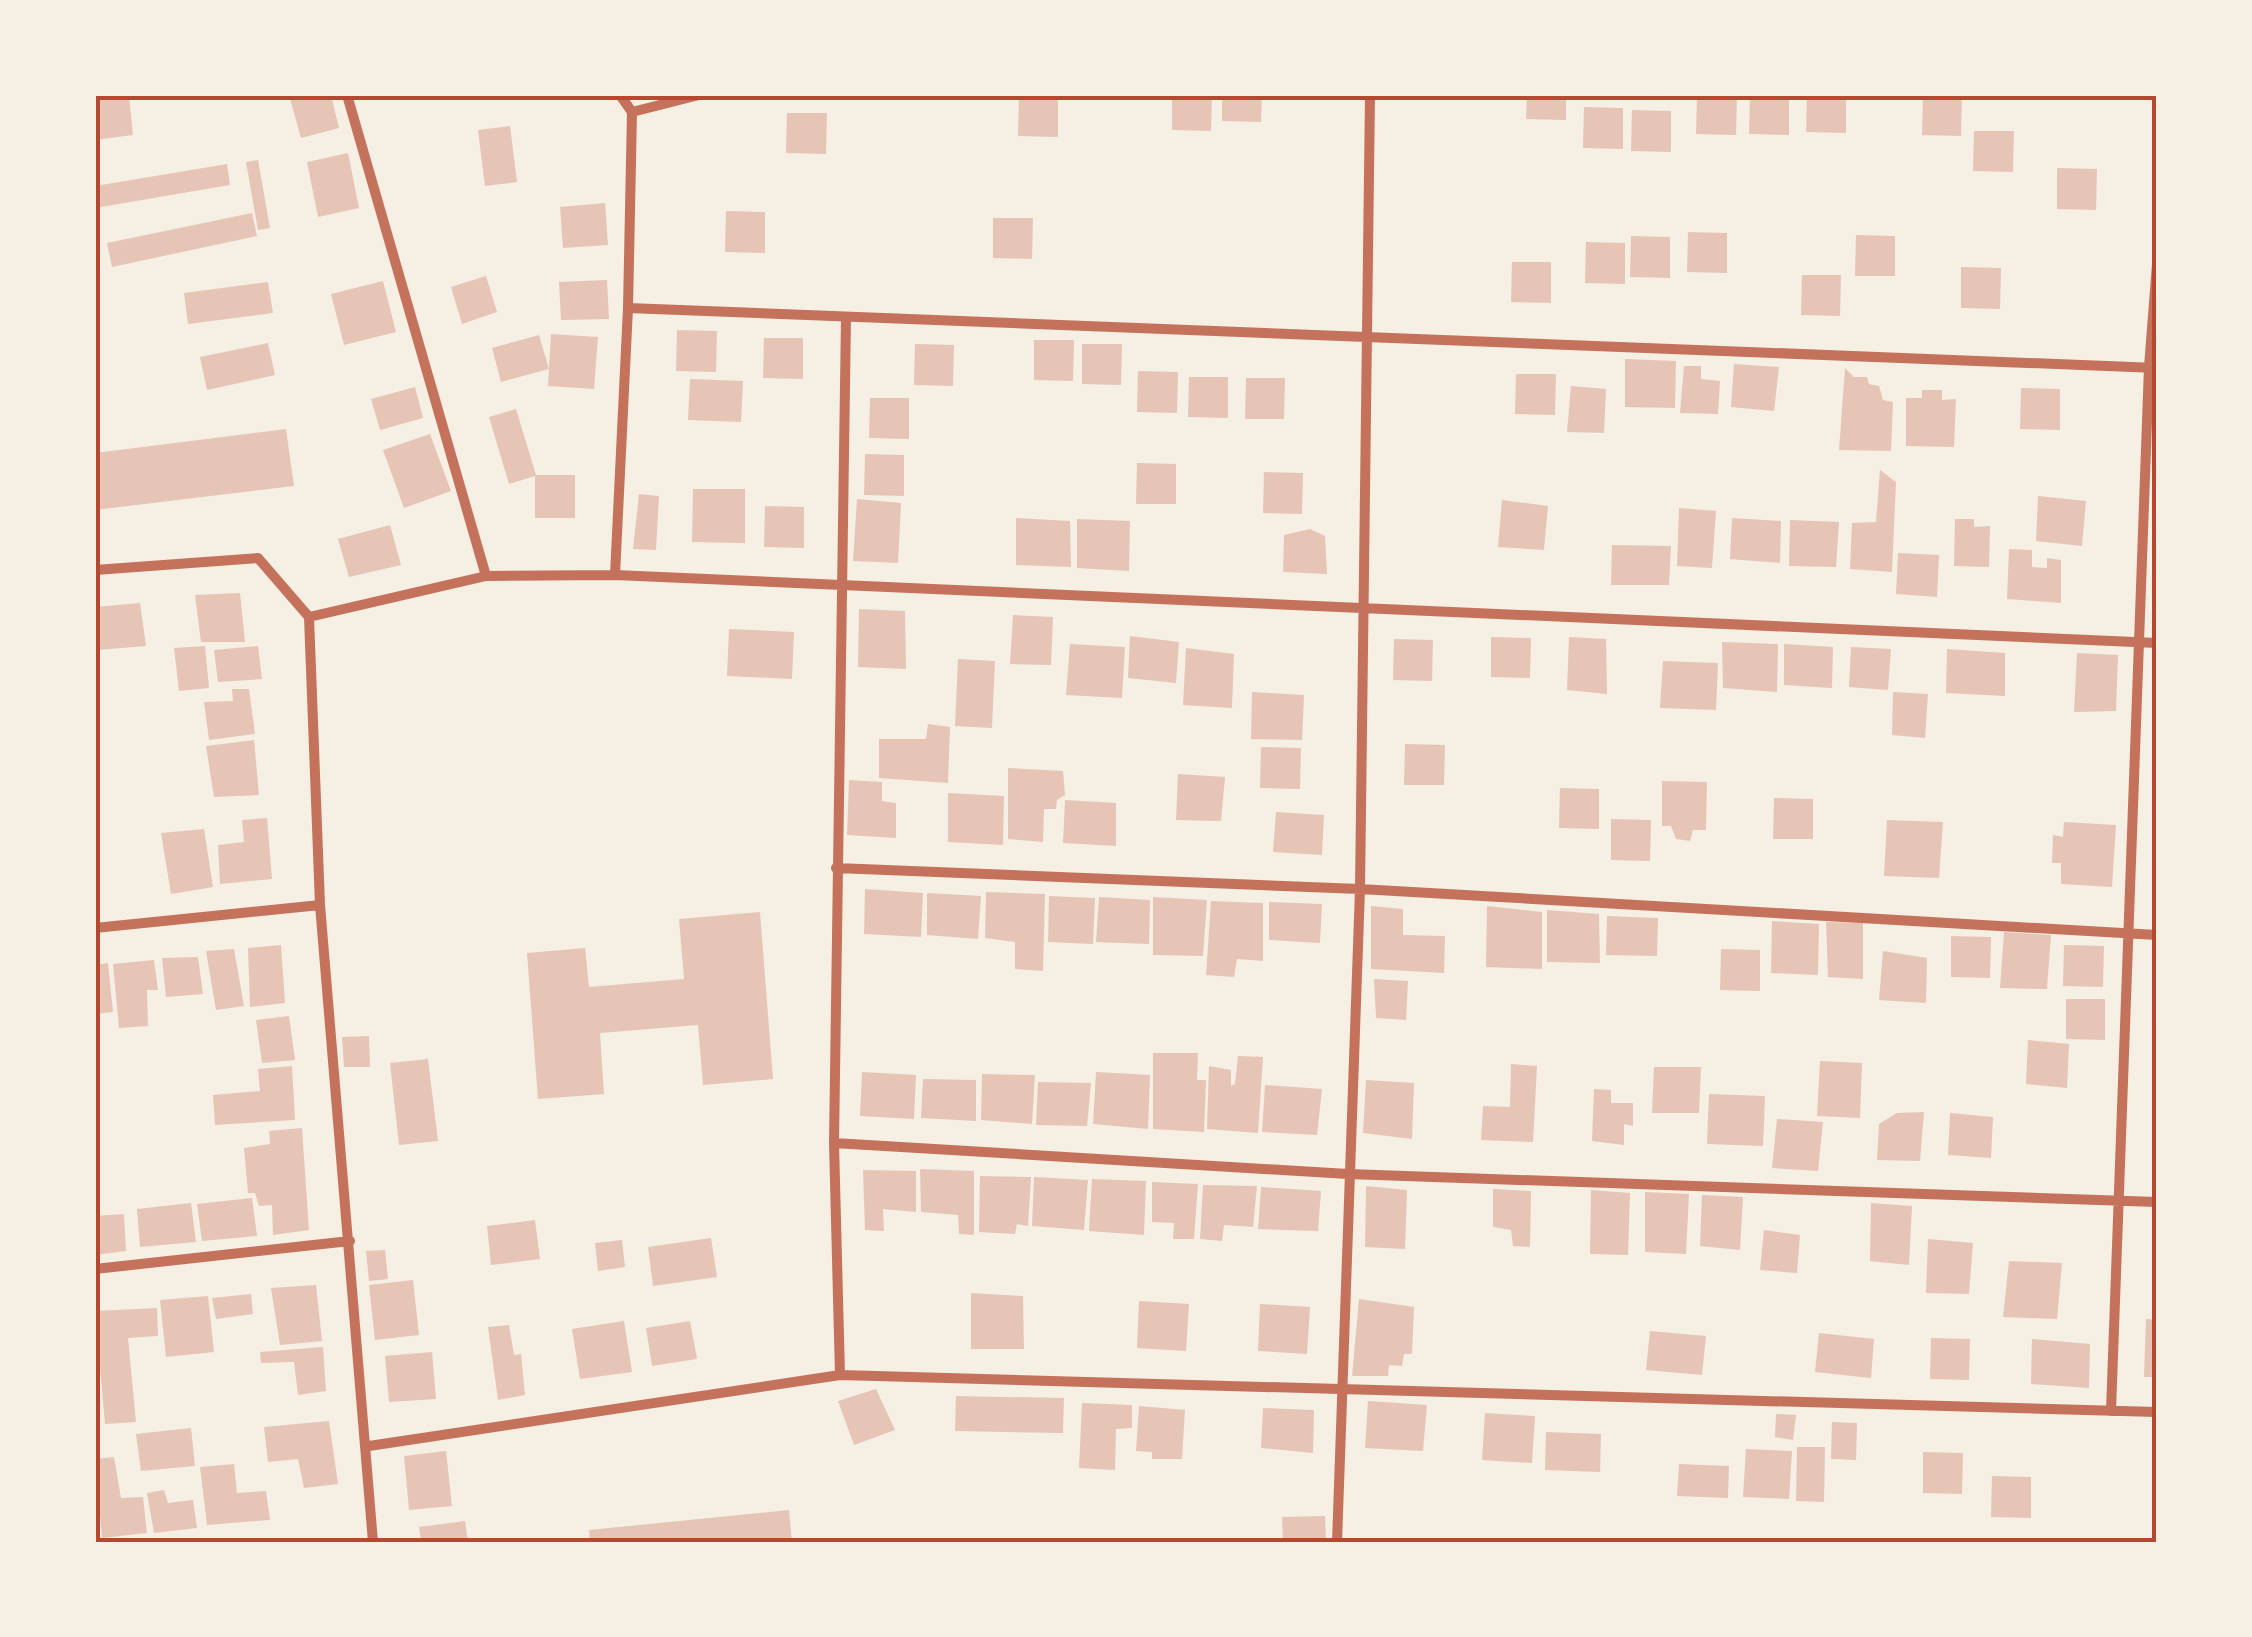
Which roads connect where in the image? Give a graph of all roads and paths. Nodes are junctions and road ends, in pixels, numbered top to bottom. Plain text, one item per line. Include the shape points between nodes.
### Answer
1 (348, 95) edge
2 (620, 95) edge
3 (699, 95) edge
4 (1370, 95) edge
5 (632, 112) junction
6 (2157, 264) edge
7 (628, 308) junction
8 (846, 316) junction
9 (1366, 337) junction
10 (2153, 368) edge
11 (95, 570) edge
12 (615, 575) junction
13 (486, 576) junction
14 (841, 586) junction
15 (1362, 611) junction
16 (309, 617) junction
17 (2139, 642) junction
18 (2157, 643) edge
19 (836, 868) junction
20 (1360, 889) junction
21 (320, 904) junction
22 (95, 928) edge
23 (2128, 934) junction
24 (2157, 934) edge
25 (834, 1143) junction
26 (1348, 1174) junction
27 (2119, 1200) junction
28 (2157, 1202) edge
29 (350, 1241) junction
30 (95, 1269) edge
31 (840, 1375) junction
32 (1343, 1392) junction
33 (2112, 1411) junction
34 (2157, 1412) edge
35 (369, 1446) junction
36 (374, 1542) edge
37 (1336, 1542) edge

1 - 13 street
2 - 5 street
3 - 5 street
4 - 9 street
5 - 7 street
6 - 10 street
7 - 8 street
7 - 12 street
8 - 9 street
8 - 14 street
9 - 10 street
9 - 15 street
10 - 17 street
11 - 16 street via 258,558
12 - 13 street
12 - 14 street
13 - 16 street
14 - 15 street
14 - 19 street
15 - 17 street
15 - 20 street
16 - 21 street
17 - 18 street
17 - 23 street
19 - 20 street
19 - 25 street
20 - 23 street
20 - 26 street
21 - 22 street
21 - 29 street
23 - 24 street
23 - 27 street
25 - 26 street
25 - 31 street
26 - 27 street
26 - 32 street
27 - 28 street
27 - 33 street
29 - 30 street
29 - 35 street
31 - 32 street
31 - 35 street
32 - 33 street
32 - 37 street
33 - 34 street
35 - 36 street

